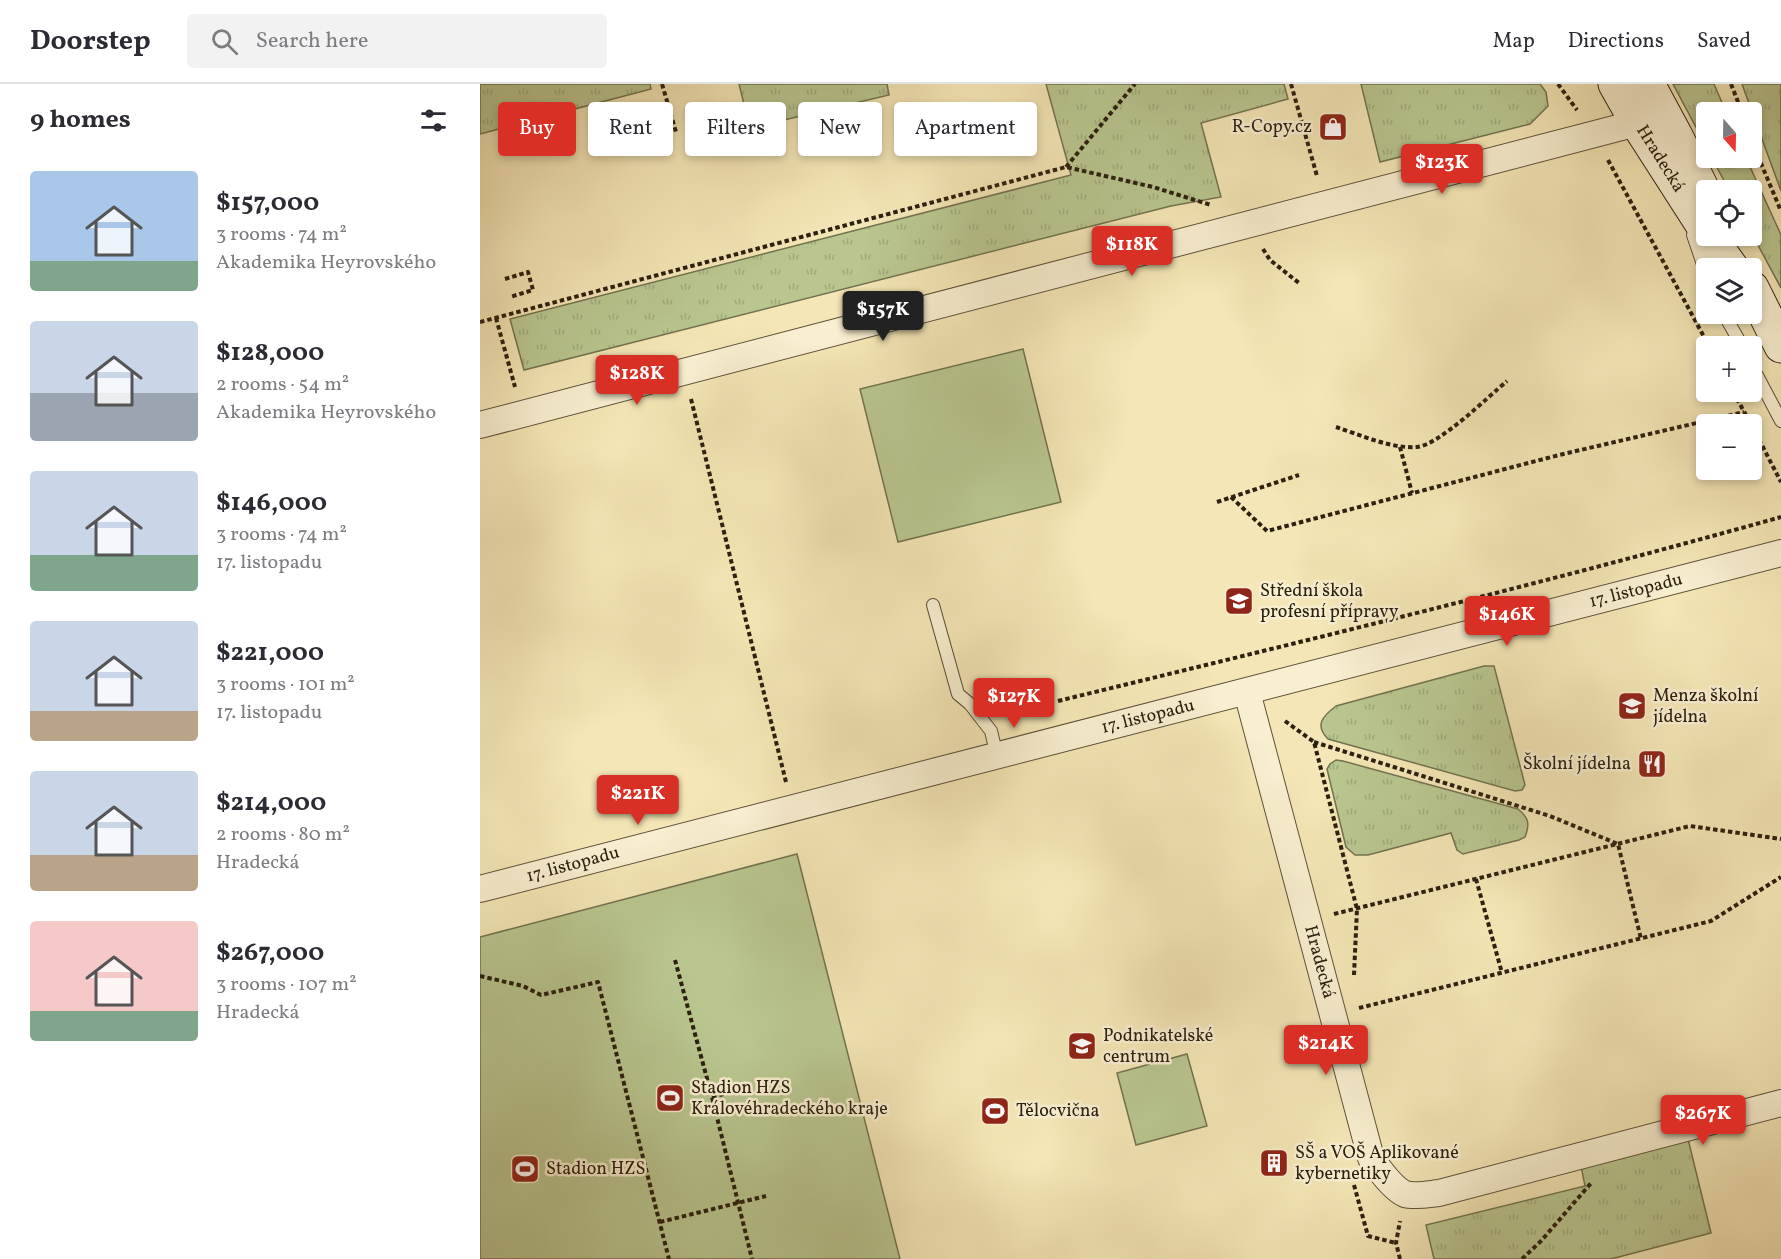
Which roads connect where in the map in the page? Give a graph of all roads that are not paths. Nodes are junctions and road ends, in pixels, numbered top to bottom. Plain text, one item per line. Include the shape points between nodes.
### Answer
1 (1615, 84) edge
2 (1648, 84) edge
3 (1637, 123) junction
4 (1698, 180) edge
5 (1676, 185) junction
6 (1696, 216) edge
7 (1701, 258) edge
8 (1762, 308) edge
9 (1762, 315) edge
10 (1777, 338) edge
11 (1762, 385) edge
12 (1781, 421) edge
13 (480, 425) edge
14 (1781, 553) edge
15 (933, 605) dead end
16 (1043, 685) dead end
17 (1247, 692) junction
18 (979, 716) junction
19 (997, 756) junction
20 (480, 890) edge
21 (1781, 1103) edge

1 - 3 street, Hradecká
2 - 4 street, Hradecká
3 - 5 street, Hradecká
3 - 13 street
5 - 6 street, Hradecká
5 - 7 lane
8 - 10 street
9 - 10 street
11 - 12 lane
14 - 17 street, 17. listopadu
15 - 18 lane via 958,694
16 - 18 lane via 1001,696
17 - 19 street, 17. listopadu
17 - 21 street, Hradecká via 1371,1158 1405,1194 1439,1193
18 - 19 lane via 991,731
19 - 20 street, 17. listopadu

